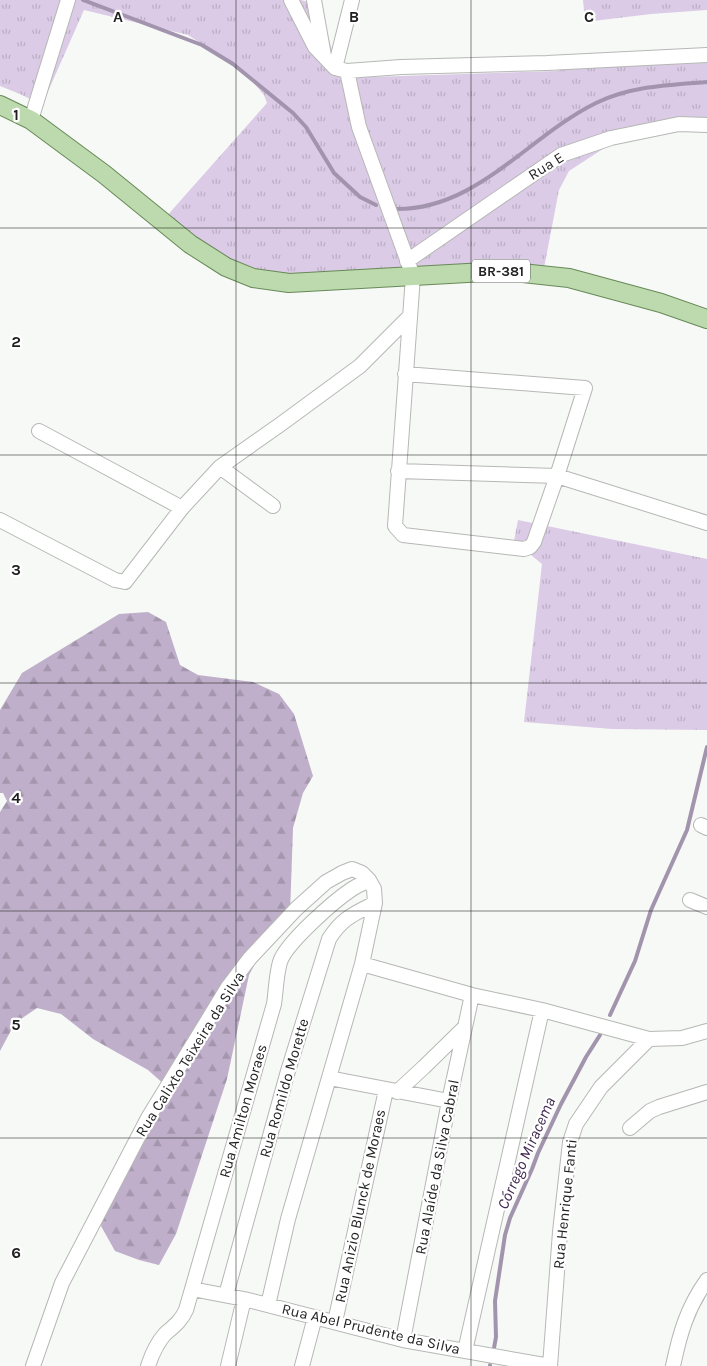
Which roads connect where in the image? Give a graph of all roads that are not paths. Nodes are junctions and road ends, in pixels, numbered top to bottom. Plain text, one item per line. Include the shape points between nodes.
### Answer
1 (68, 0) edge
2 (291, 0) edge
3 (314, 0) edge
4 (352, 0) edge
5 (707, 55) edge
6 (324, 56) junction
7 (341, 69) junction
8 (0, 105) edge
9 (31, 120) junction
10 (707, 125) edge
11 (410, 268) junction
12 (409, 318) junction
13 (707, 319) edge
14 (405, 374) junction
15 (39, 431) dead end
16 (220, 467) junction
17 (398, 471) junction
18 (557, 476) junction
19 (273, 506) dead end
20 (182, 508) junction
21 (0, 520) edge
22 (707, 523) edge
23 (369, 880) junction
24 (690, 900) dead end
25 (375, 903) junction
26 (707, 907) edge
27 (362, 964) junction
28 (472, 995) junction
29 (542, 1010) junction
30 (466, 1026) junction
31 (707, 1031) edge
32 (649, 1039) junction
33 (329, 1078) junction
34 (391, 1091) junction
35 (707, 1092) edge
36 (449, 1101) junction
37 (630, 1128) dead end
38 (707, 1280) edge
39 (192, 1289) junction
40 (226, 1295) junction
41 (244, 1299) junction
42 (268, 1305) junction
43 (315, 1317) junction
44 (335, 1322) junction
45 (403, 1340) junction
46 (465, 1351) junction
47 (33, 1366) edge
48 (148, 1366) edge
49 (228, 1366) edge
50 (302, 1366) edge
51 (550, 1366) edge
52 (673, 1366) edge

1 - 9 street
2 - 6 street via 315,47
3 - 6 street
4 - 7 street
5 - 7 street
6 - 7 street
7 - 11 street
8 - 9 main road, BR-381
9 - 11 main road, BR-381 via 190,244 218,262 253,278 290,283
10 - 11 street, Rua E via 679,124 611,138 561,155
11 - 12 street
11 - 13 main road, BR-381 via 503,271 569,278
12 - 14 street
12 - 16 street via 360,366
14 - 17 street
14 - 18 street via 585,388
15 - 20 street
16 - 19 street
16 - 20 street
17 - 18 street
17 - 18 street via 395,526 403,535 524,549 534,542
18 - 22 street
20 - 21 street via 125,582 115,580
23 - 25 street via 374,889
23 - 39 street, Rua Amilton Moraes via 339,899 305,930 280,962 274,1004
23 - 47 street, Rua Calixto Teixeira da Silva via 352,869 326,882 250,958 228,988 148,1118 62,1283
24 - 26 street
25 - 27 street
25 - 40 street, Rua Romildo Morette via 346,918 329,939 288,1071
27 - 28 street
27 - 33 street
28 - 29 street
28 - 30 street, Rua Alaíde da Silva Cabral
29 - 32 street
29 - 46 street
30 - 34 street via 424,1068
30 - 36 street, Rua Alaíde da Silva Cabral
31 - 32 street via 682,1038
32 - 51 street, Rua Henrique Fanti via 601,1087 576,1124 570,1142
33 - 34 street
33 - 42 street via 288,1219
34 - 36 street
34 - 44 street, Rua Anizio Blunck de Moraes
35 - 37 street via 650,1111
36 - 45 street, Rua Alaíde da Silva Cabral
38 - 52 street via 685,1318
39 - 40 street, Rua Abel Prudente da Silva
39 - 48 street, Rua Amilton Moraes via 183,1317 159,1342
40 - 41 street, Rua Abel Prudente da Silva
41 - 42 street, Rua Abel Prudente da Silva
41 - 49 street
42 - 43 street, Rua Abel Prudente da Silva
43 - 44 street, Rua Abel Prudente da Silva
43 - 50 street
44 - 45 street, Rua Abel Prudente da Silva
45 - 46 street, Rua Abel Prudente da Silva
46 - 51 street, Rua Abel Prudente da Silva

